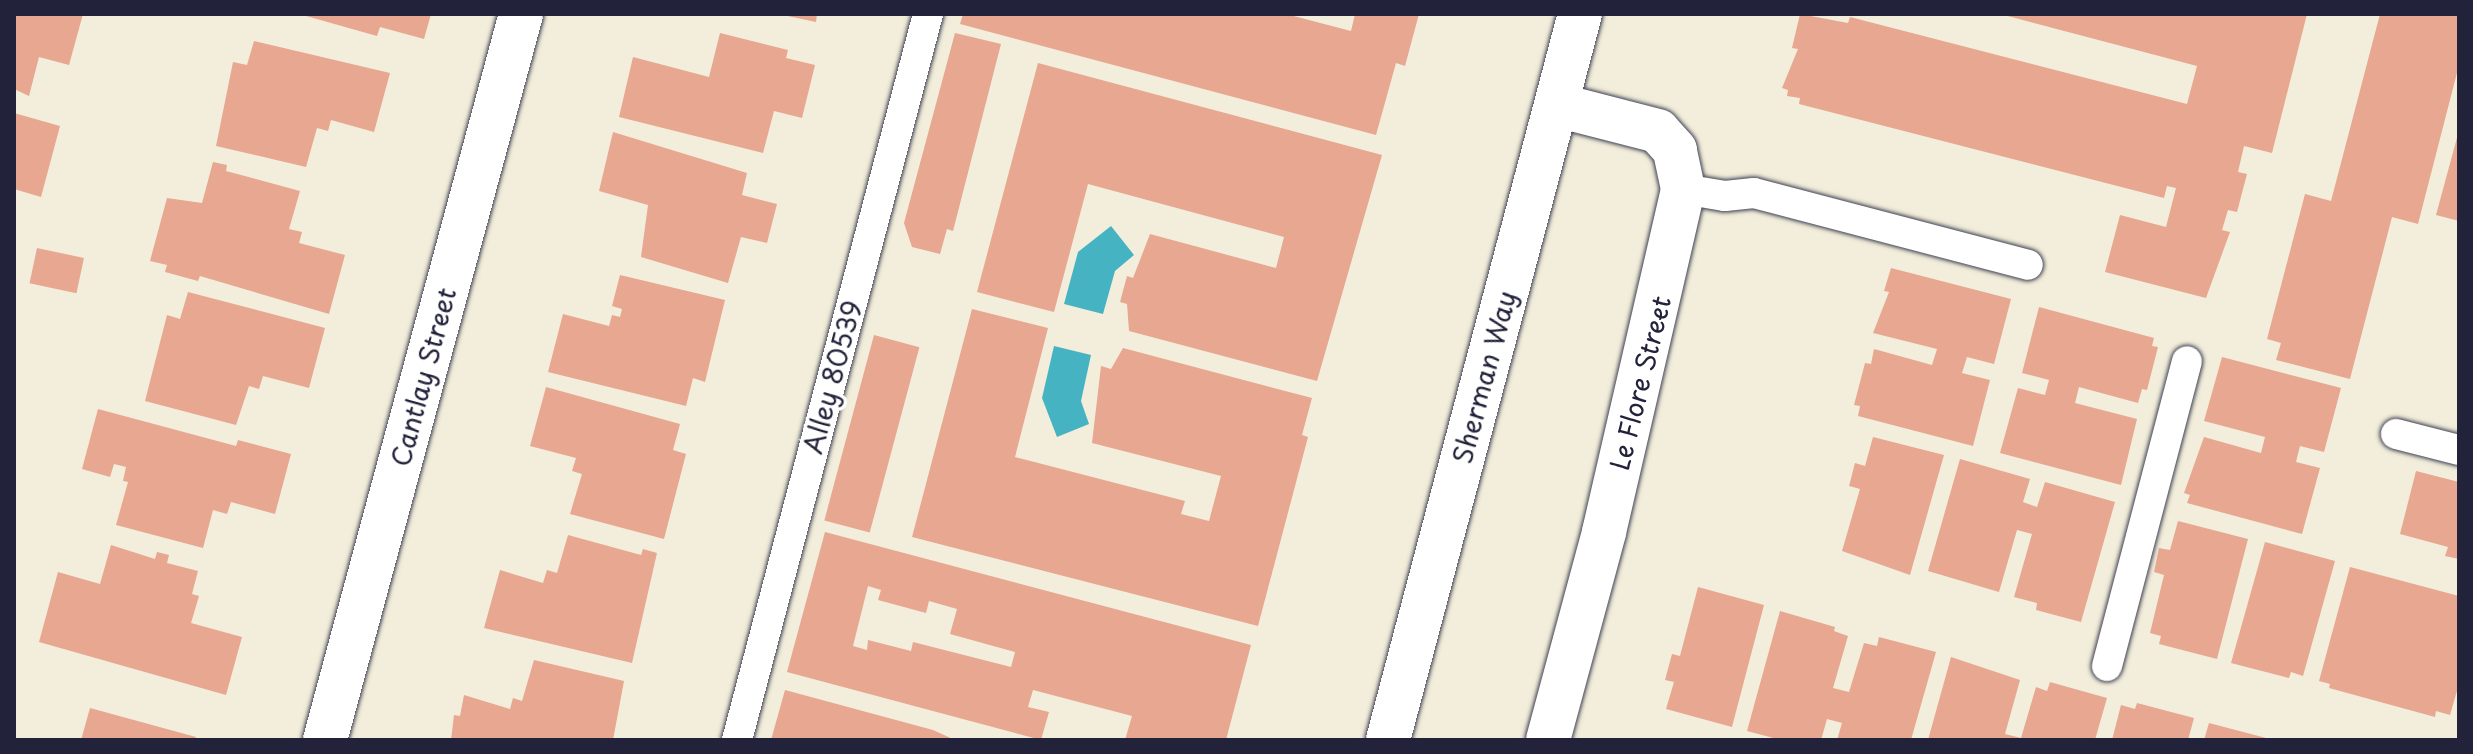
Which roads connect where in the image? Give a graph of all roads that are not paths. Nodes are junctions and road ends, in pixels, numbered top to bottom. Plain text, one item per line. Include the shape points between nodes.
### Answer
1 (521, 14) edge
2 (928, 14) edge
3 (1580, 14) edge
4 (1557, 105) junction
5 (1683, 189) junction
6 (2028, 265) dead end
7 (2187, 361) dead end
8 (2396, 434) dead end
9 (2459, 450) edge
10 (2107, 666) dead end
11 (325, 740) edge
12 (737, 740) edge
13 (1388, 740) edge
14 (1548, 740) edge

1 - 11 street, Cantlay Street
2 - 12 lane, Alley 80539
3 - 4 street, Sherman Way
4 - 5 street, Le Flore Street via 1658,131 1675,150
4 - 13 street, Sherman Way
5 - 6 lane via 1725,196 1754,193
5 - 14 street, Le Flore Street via 1604,532
7 - 10 lane
8 - 9 lane

